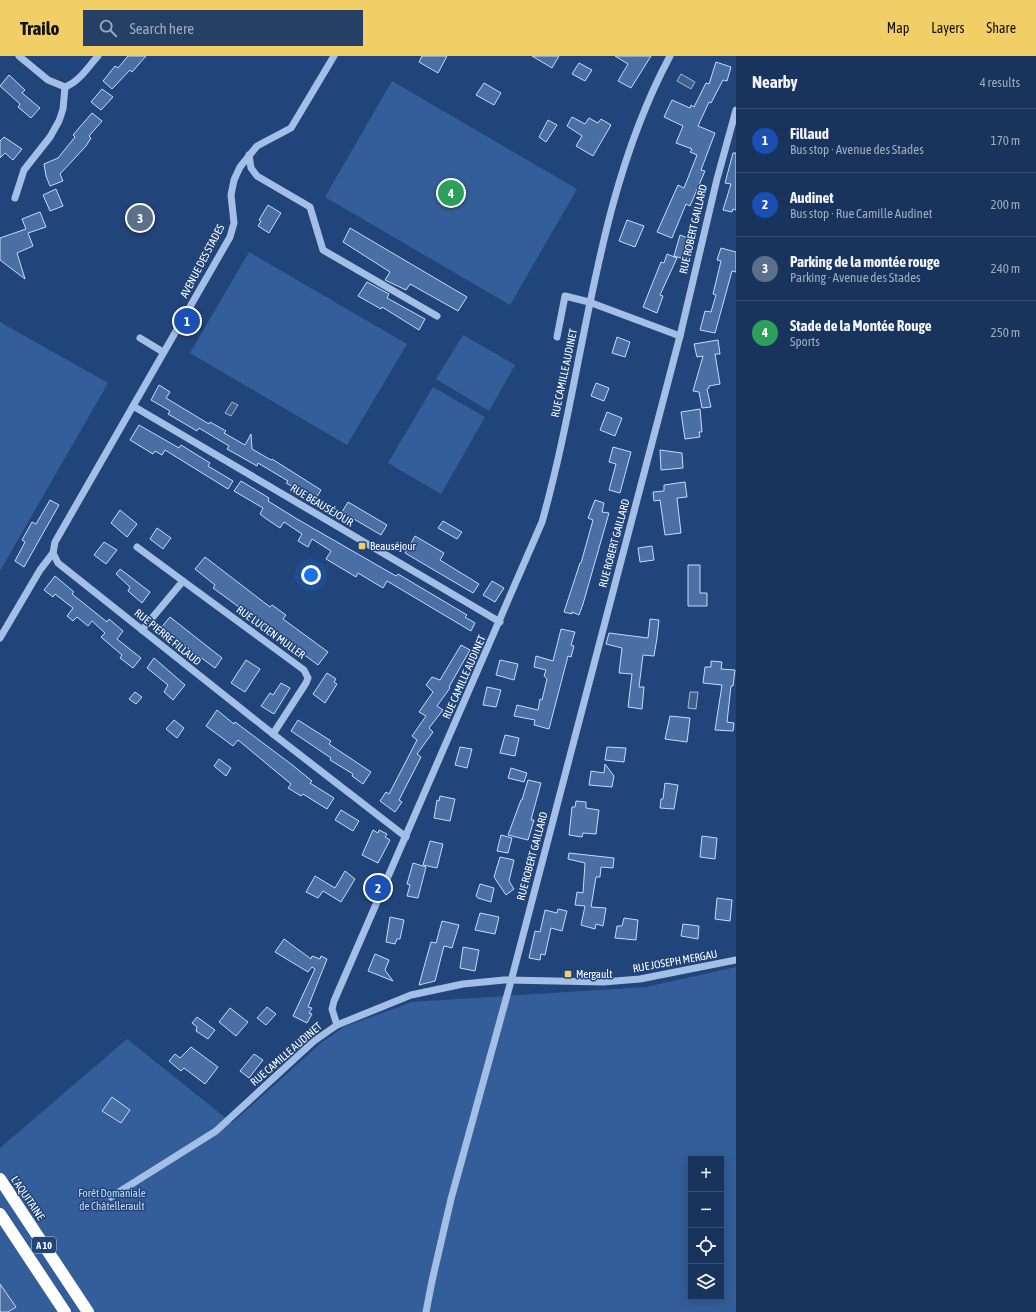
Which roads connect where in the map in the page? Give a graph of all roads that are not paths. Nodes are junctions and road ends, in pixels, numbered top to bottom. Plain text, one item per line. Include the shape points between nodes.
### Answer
1 (19, 56) edge
2 (98, 56) edge
3 (334, 56) edge
4 (670, 56) edge
5 (65, 87) junction
6 (736, 110) edge
7 (249, 155) junction
8 (15, 198) dead end
9 (589, 302) junction
10 (437, 316) dead end
11 (680, 336) junction
12 (557, 337) dead end
13 (140, 338) dead end
14 (164, 352) junction
15 (133, 406) junction
16 (137, 547) dead end
17 (53, 553) junction
18 (183, 581) junction
19 (500, 622) junction
20 (142, 630) junction
21 (0, 638) edge
22 (272, 734) junction
23 (406, 838) junction
24 (736, 960) edge
25 (511, 981) junction
26 (337, 1025) junction
27 (0, 1179) edge
28 (112, 1197) dead end
29 (0, 1214) edge
30 (65, 1312) edge
31 (88, 1312) edge
32 (426, 1312) edge

1 - 5 street via 48,80
2 - 5 street via 78,79
3 - 7 street, AVENUE DES STADES via 291,128 263,143
4 - 9 street, RUE CAMILLE AUDINET via 638,124 621,178
5 - 8 street via 59,121 24,170
6 - 11 street, RUE ROBERT GAILLARD via 716,179
7 - 10 street via 251,168 256,176 310,207 322,250
7 - 14 street, AVENUE DES STADES via 240,166 234,180 231,195 234,223 230,238
9 - 11 street
9 - 12 street via 565,296
9 - 19 street, RUE CAMILLE AUDINET via 552,489 542,522
11 - 25 street, RUE ROBERT GAILLARD
13 - 14 street
14 - 15 street, AVENUE DES STADES
15 - 17 street via 56,542
15 - 19 street, RUE BEAUSÉJOUR
16 - 18 street, RUE LUCIEN MULLER
17 - 20 street, RUE PIERRE FILLAUD via 58,563
17 - 21 street via 40,570
18 - 20 street
18 - 22 street, RUE LUCIEN MULLER via 306,674 306,683
19 - 23 street, RUE CAMILLE AUDINET
20 - 22 street, RUE PIERRE FILLAUD
22 - 23 street, RUE PIERRE FILLAUD
23 - 26 street, RUE CAMILLE AUDINET via 334,1001 332,1009
24 - 25 street, RUE JOSEPH MERGAU via 640,980
25 - 26 street, RUE JOSEPH MERGAU via 463,984 411,995
25 - 32 street, RUE ROBERT GAILLARD via 451,1199
26 - 28 street, RUE CAMILLE AUDINET via 314,1041 216,1131
27 - 31 highway, L'AQUITAINE / A 10
29 - 30 highway, A 10

